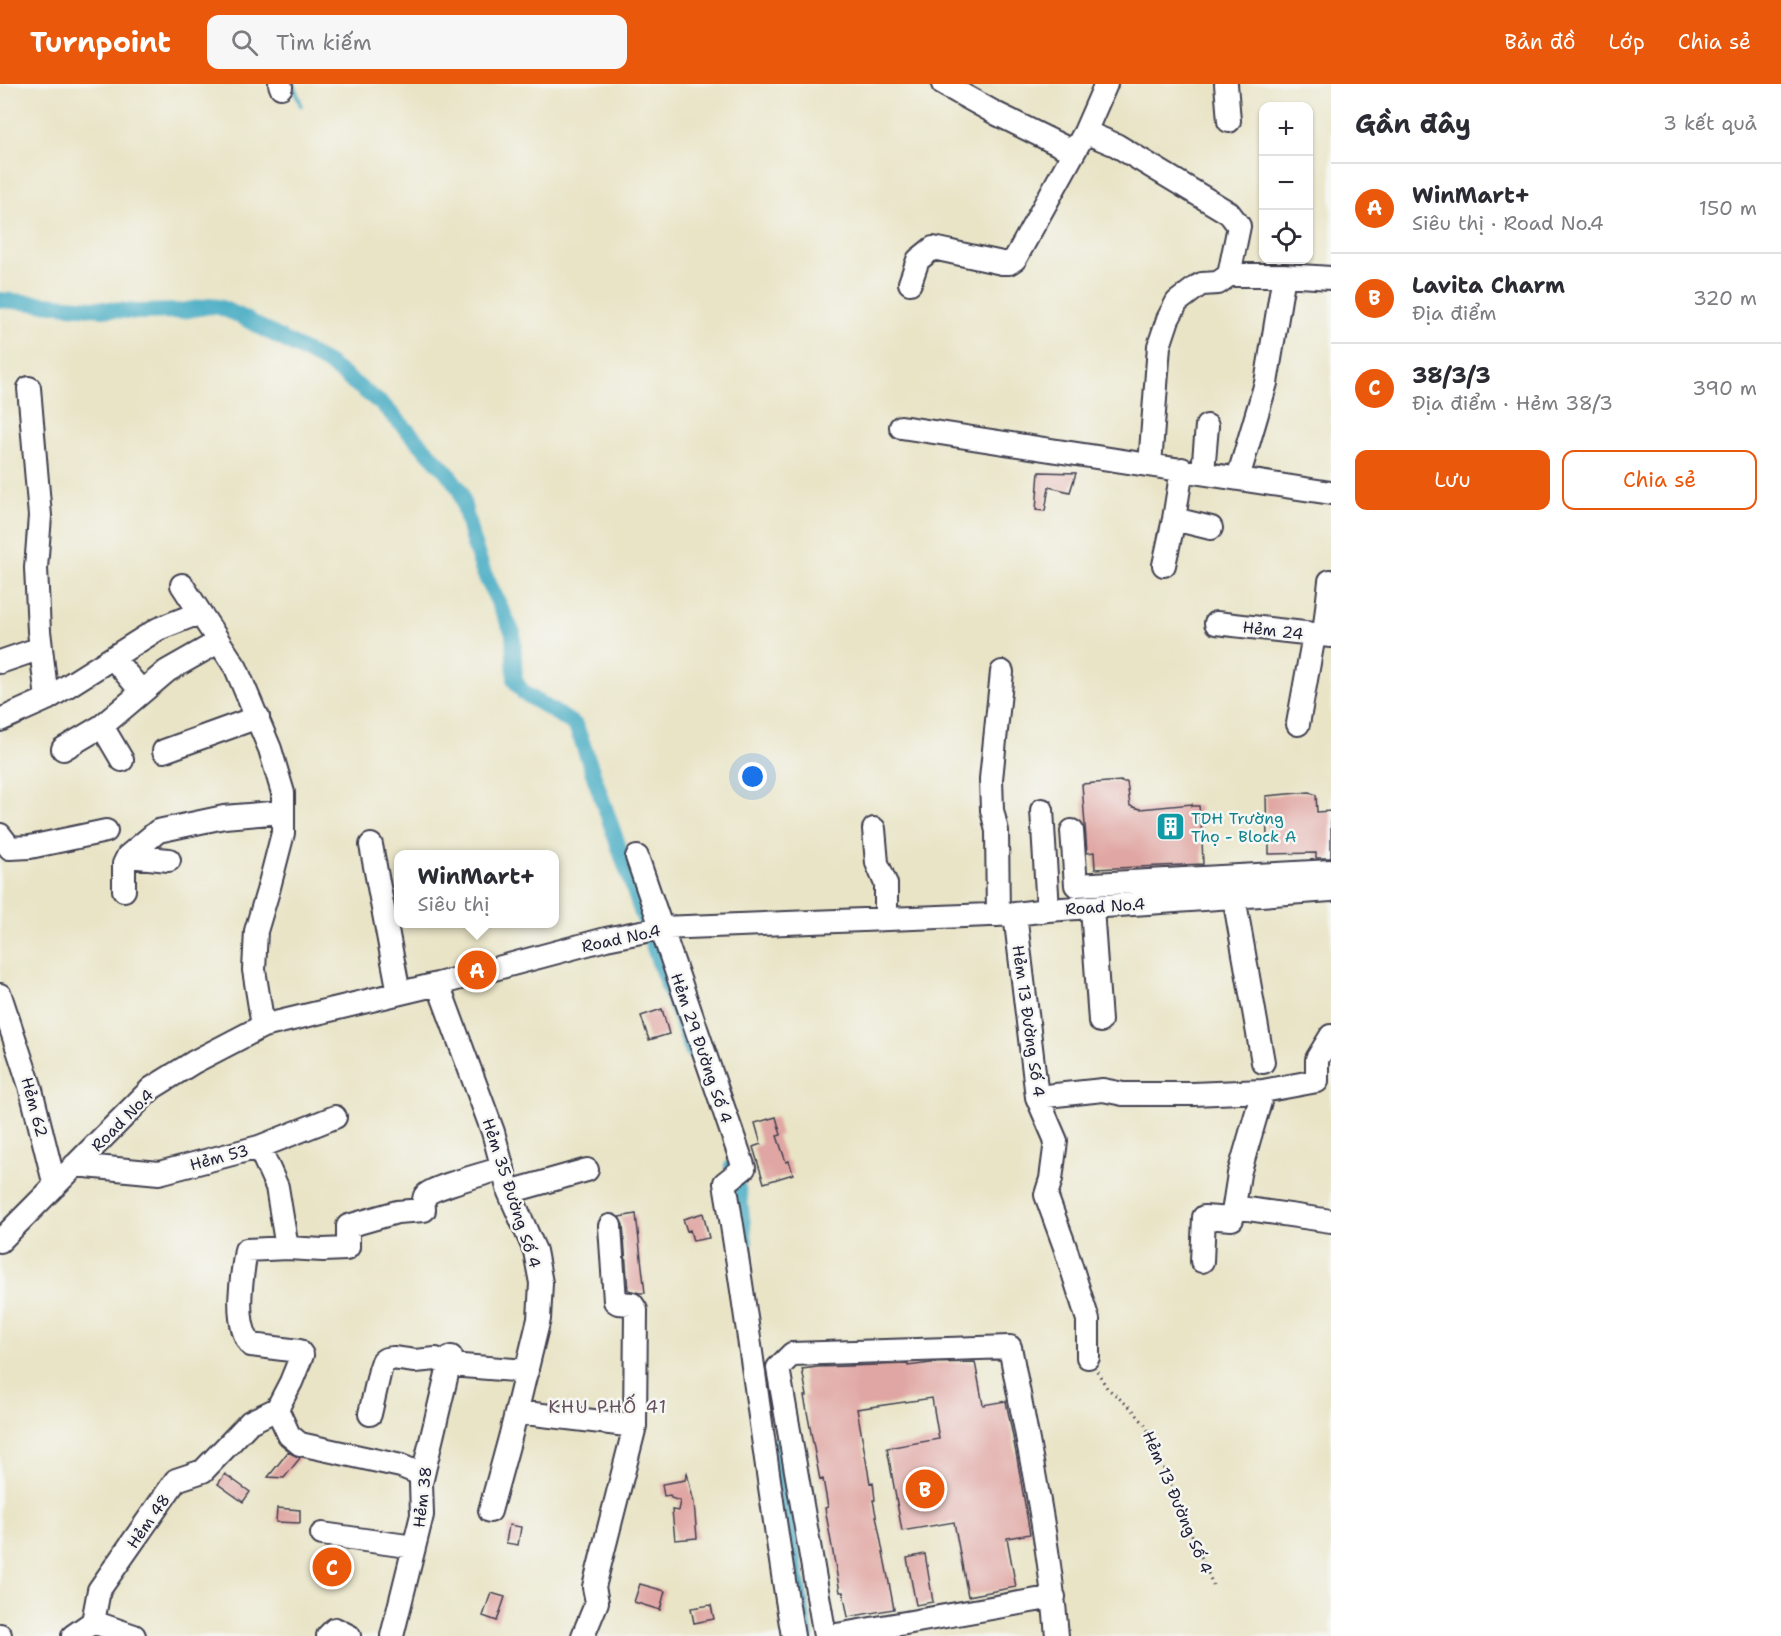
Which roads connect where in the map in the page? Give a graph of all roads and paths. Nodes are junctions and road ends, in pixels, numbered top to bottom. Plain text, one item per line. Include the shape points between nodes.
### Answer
1 (943, 84) edge
2 (1106, 84) edge
3 (1226, 84) edge
4 (1229, 122) dead end
5 (1085, 132) junction
6 (1074, 152) junction
7 (1228, 275) junction
8 (1284, 275) junction
9 (1331, 278) edge
10 (910, 283) dead end
11 (29, 388) dead end
12 (1207, 426) dead end
13 (901, 427) dead end
14 (1150, 465) junction
15 (1192, 471) junction
16 (1238, 478) junction
17 (1331, 493) edge
18 (1174, 519) junction
19 (1211, 528) dead end
20 (1164, 565) dead end
21 (1330, 581) edge
22 (182, 585) dead end
23 (199, 613) junction
24 (1216, 623) dead end
25 (1323, 635) edge
26 (218, 642) junction
27 (41, 648) junction
28 (113, 658) junction
29 (0, 662) edge
30 (1002, 672) dead end
31 (142, 692) junction
32 (47, 699) junction
33 (258, 717) junction
34 (0, 720) edge
35 (1298, 724) dead end
36 (102, 726) junction
37 (63, 749) dead end
38 (164, 751) dead end
39 (122, 760) dead end
40 (1042, 810) dead end
41 (283, 812) junction
42 (874, 829) dead end
43 (106, 831) dead end
44 (1072, 831) dead end
45 (0, 835) edge
46 (371, 845) dead end
47 (128, 856) junction
48 (637, 857) dead end
49 (168, 860) dead end
50 (1330, 878) edge
51 (124, 890) dead end
52 (1234, 897) junction
53 (1092, 908) junction
54 (1048, 910) junction
55 (1006, 915) junction
56 (886, 918) junction
57 (661, 928) junction
58 (438, 984) junction
59 (399, 993) junction
60 (0, 995) edge
61 (1100, 1021) dead end
62 (263, 1026) junction
63 (1331, 1036) edge
64 (1263, 1062) dead end
65 (1324, 1087) edge
66 (1263, 1091) junction
67 (1037, 1097) junction
68 (335, 1117) dead end
69 (259, 1147) junction
70 (75, 1166) junction
71 (503, 1168) junction
72 (586, 1170) dead end
73 (55, 1186) junction
74 (509, 1192) junction
75 (1234, 1207) junction
76 (1331, 1221) edge
77 (610, 1226) dead end
78 (1, 1239) edge
79 (287, 1248) junction
80 (1202, 1261) dead end
81 (1088, 1357) joint
82 (451, 1361) junction
83 (527, 1371) junction
84 (277, 1409) junction
85 (517, 1412) junction
86 (370, 1414) dead end
87 (634, 1426) junction
88 (423, 1475) junction
89 (490, 1512) dead end
90 (322, 1534) dead end
91 (414, 1547) junction
92 (1213, 1585) dead end
93 (1054, 1597) junction
94 (93, 1623) junction
95 (73, 1636) edge
96 (134, 1636) edge
97 (328, 1636) edge
98 (349, 1636) edge
99 (392, 1636) edge
100 (583, 1636) edge
101 (794, 1636) edge
102 (825, 1636) edge
103 (831, 1636) edge
104 (1057, 1636) edge

1 - 6 street
2 - 5 street
3 - 4 street
5 - 6 street
5 - 7 street via 1116,145 1229,213 1239,226
6 - 10 street via 1012,262 933,248 918,260
7 - 8 street
7 - 14 street via 1218,283 1198,286 1178,302 1168,319 1159,346
8 - 9 street
8 - 16 street via 1266,382
11 - 27 street via 40,516 36,568
12 - 15 street
13 - 14 street
14 - 15 street
15 - 16 street
15 - 18 street
16 - 17 street
18 - 19 street
18 - 20 street
21 - 25 street
22 - 23 street
23 - 26 street
23 - 28 street via 158,629
24 - 25 street, Hẻm 24
25 - 35 street
26 - 31 street via 167,671
26 - 33 street via 236,668
27 - 29 street
27 - 32 street
28 - 31 street
28 - 32 street
30 - 55 street, Hẻm 13 Đường Số 4 via 991,779
31 - 36 street
32 - 34 street
33 - 38 street
33 - 41 street via 283,793
36 - 37 street
36 - 39 street
40 - 54 street
41 - 47 street via 224,817 158,831
41 - 62 street via 283,833 256,931 254,970
42 - 56 street via 877,863 886,884
43 - 45 street via 10,848
44 - 50 street via 1076,885
46 - 59 street
47 - 49 street
47 - 51 street via 124,864
48 - 57 street, Hẻm 29 Đường Số 4
50 - 52 street, Road No.4
52 - 53 street, Road No.4
52 - 64 street
53 - 54 street, Road No.4
53 - 61 street
54 - 55 street, Road No.4
55 - 56 street, Road No.4
55 - 67 street, Hẻm 13 Đường Số 4
56 - 57 street, Road No.4
57 - 58 street, Road No.4
57 - 101 street, Hẻm 29 Đường Số 4 via 744,1168 725,1183
58 - 59 street, Road No.4
58 - 71 street, Hẻm 35 Đường Số 4
59 - 62 street, Road No.4
60 - 73 street, Hẻm 62 via 30,1086
62 - 70 street, Road No.4 via 152,1088
63 - 65 street via 1317,1059
65 - 66 street
66 - 67 street via 1123,1094 1103,1089
66 - 75 street via 1239,1174
67 - 81 street, Hẻm 13 Đường Số 4 via 1056,1141 1046,1195 1088,1320
68 - 69 street
69 - 70 street, Hẻm 53 via 159,1173
69 - 79 street, Hẻm 53 via 277,1187
70 - 73 street, Road No.4
71 - 74 street, Hẻm 35 Đường Số 4
71 - 79 street via 428,1193 424,1210 397,1212 348,1226 346,1249
72 - 74 street
73 - 78 street, Road No.4
74 - 83 street, Hẻm 35 Đường Số 4 via 535,1251 541,1283 539,1318
75 - 76 street
75 - 80 street via 1232,1219 1204,1217
77 - 87 street via 615,1300 618,1304 632,1304 636,1310
79 - 84 street via 246,1250 239,1295 245,1337 251,1345 302,1354
81 - 92 path, Hẻm 13 Đường Số 4 via 1107,1388 1146,1426
82 - 83 street
82 - 86 street via 386,1359
82 - 88 street, Hẻm 38
83 - 85 street, Hẻm 35 Đường Số 4
84 - 88 street via 289,1435 300,1444 401,1466
84 - 94 street, Hẻm 48 via 250,1422 203,1471 176,1480 99,1590
85 - 87 street
85 - 89 street, Hẻm 35 Đường Số 4
87 - 100 street via 594,1587 597,1602
88 - 91 street, Hẻm 38 via 422,1515
90 - 91 street
91 - 99 street, Hẻm 38
93 - 102 street via 1010,1347 792,1353 778,1368
93 - 103 street
93 - 104 street
94 - 95 street
94 - 96 street
97 - 98 street via 335,1629

